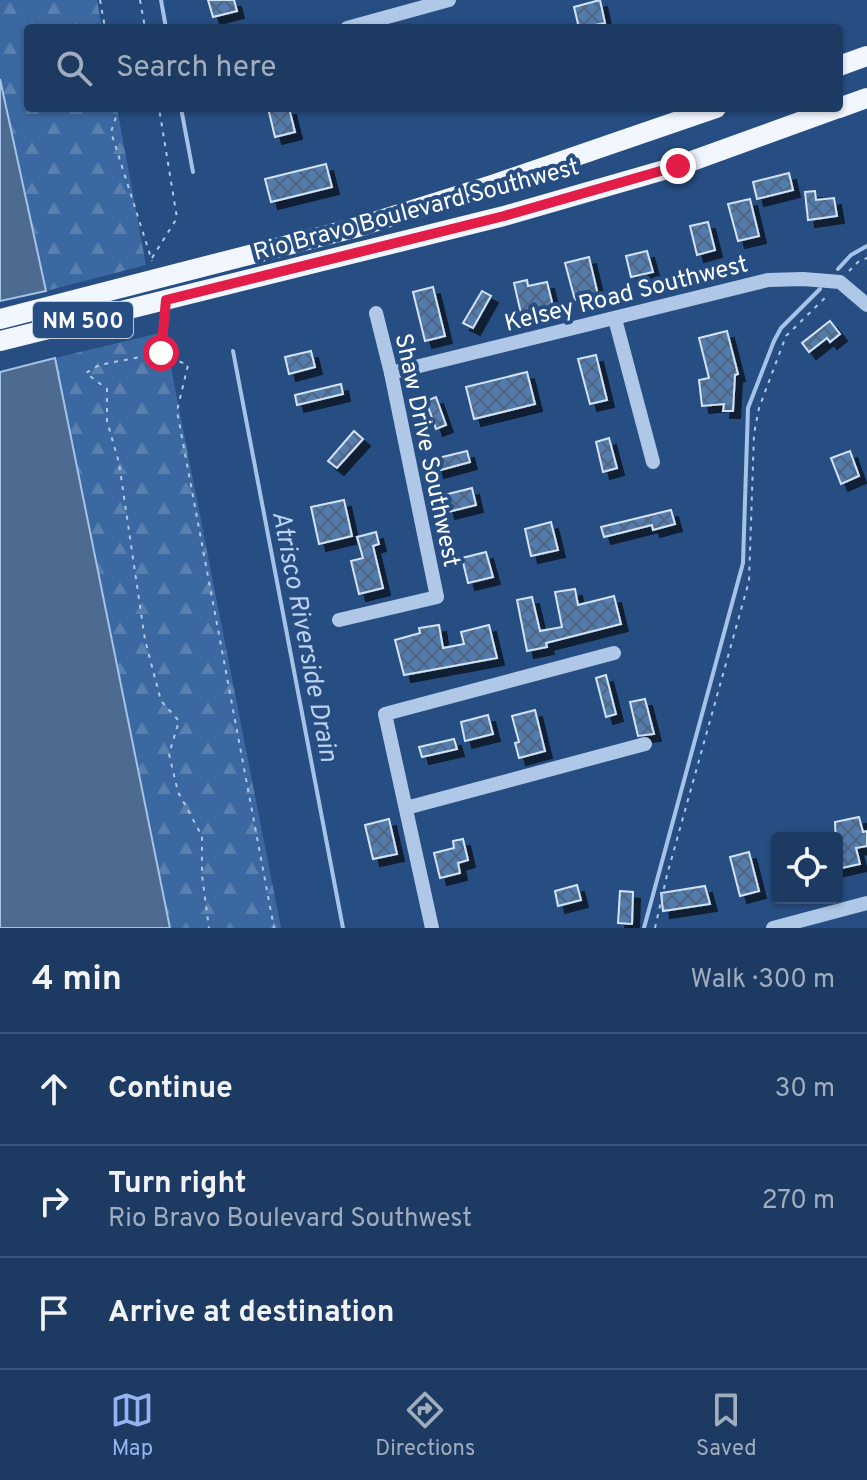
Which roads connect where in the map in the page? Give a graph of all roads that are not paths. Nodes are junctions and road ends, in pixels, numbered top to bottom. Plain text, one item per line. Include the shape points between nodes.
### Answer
1 (449, 0) edge
2 (362, 24) edge
3 (867, 56) edge
4 (843, 65) edge
5 (867, 98) edge
6 (843, 107) edge
7 (704, 112) edge
8 (828, 112) edge
9 (867, 305) edge
10 (376, 313) dead end
11 (0, 319) edge
12 (615, 319) junction
13 (0, 341) edge
14 (391, 373) junction
15 (653, 462) dead end
16 (339, 620) dead end
17 (614, 653) dead end
18 (645, 744) dead end
19 (406, 808) junction
20 (867, 903) edge
21 (432, 928) edge
22 (773, 928) edge

1 - 2 street
3 - 4 main road
5 - 6 main road, Rio Bravo Boulevard Southwest / NM 500
7 - 11 main road, Rio Bravo Boulevard Southwest / NM 500 via 373,222
8 - 13 main road, Rio Bravo Boulevard Southwest / NM 500 via 678,166 504,216
9 - 12 street, Kelsey Road Southwest via 840,282 768,280
10 - 14 street, Shaw Drive Southwest
12 - 14 street, Kelsey Road Southwest
12 - 15 street
14 - 16 street, Shaw Drive Southwest via 437,597
17 - 19 street via 385,714
18 - 19 street
19 - 21 street
20 - 22 street

